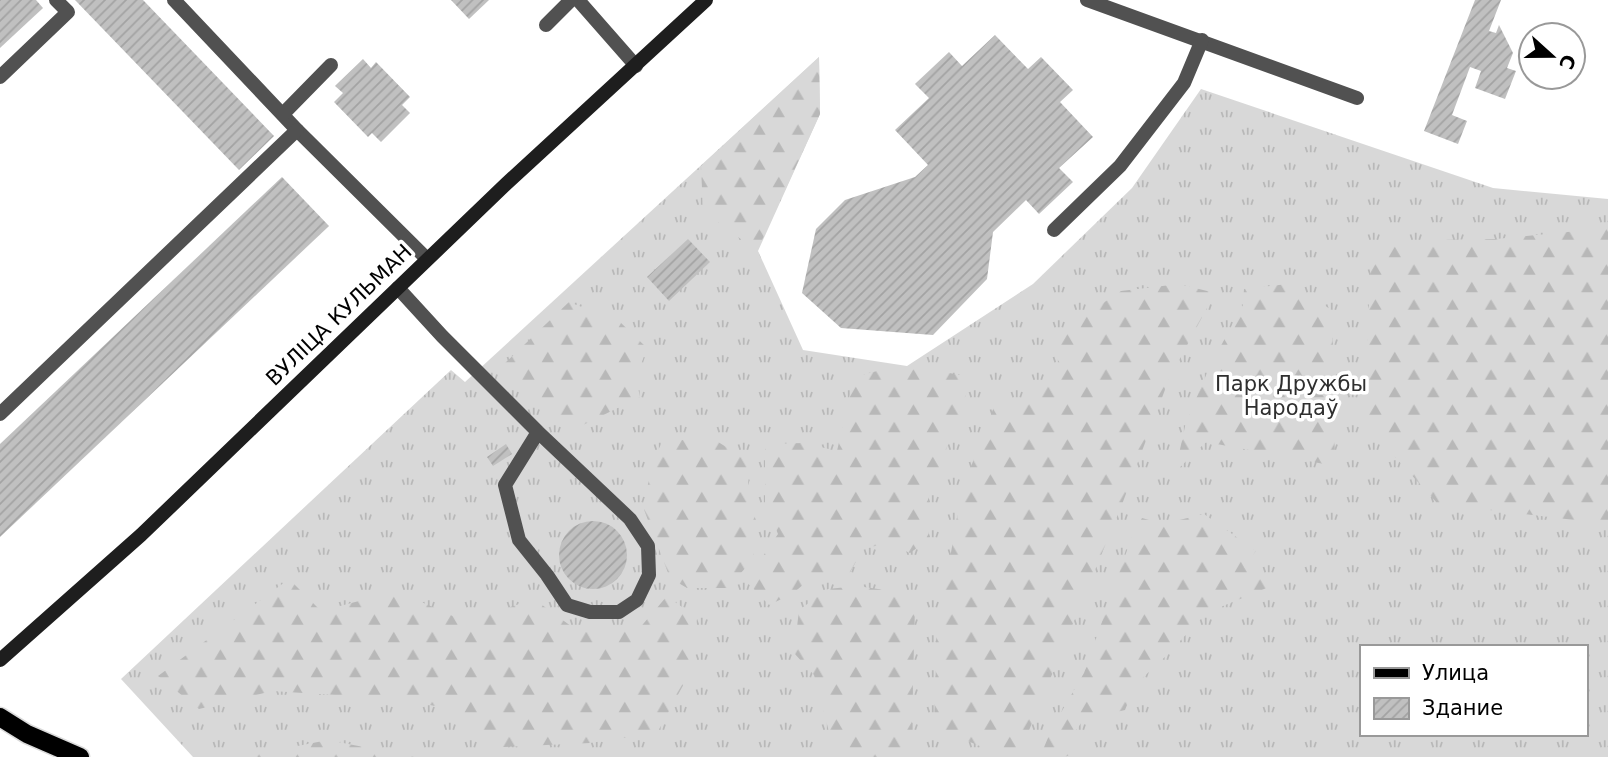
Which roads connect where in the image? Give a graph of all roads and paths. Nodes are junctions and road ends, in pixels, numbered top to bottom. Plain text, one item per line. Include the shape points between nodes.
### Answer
1 (56, 0) edge
2 (174, 0) edge
3 (571, 0) edge
4 (578, 0) edge
5 (706, 0) edge
6 (1087, 0) edge
7 (546, 25) dead end
8 (1202, 40) junction
9 (331, 65) dead end
10 (636, 66) junction
11 (0, 77) edge
12 (1357, 98) dead end
13 (283, 114) junction
14 (298, 130) junction
15 (1054, 230) dead end
16 (427, 259) junction
17 (398, 288) junction
18 (0, 414) edge
19 (538, 432) junction
20 (0, 660) edge
21 (0, 717) edge
22 (80, 757) edge

1 - 11 lane via 68,12
2 - 13 lane
3 - 7 lane
4 - 10 lane
5 - 10 main road, ВУЛІЦА КУЛЬМАН
6 - 8 lane
8 - 12 lane
8 - 15 lane via 1184,83 1120,166
9 - 13 lane
10 - 16 main road, ВУЛІЦА КУЛЬМАН
13 - 14 lane
14 - 16 lane
14 - 18 lane
16 - 17 main road, ВУЛІЦА КУЛЬМАН
17 - 19 lane
17 - 20 main road, ВУЛІЦА КУЛЬМАН via 141,535
19 - 19 lane via 630,519 648,545 649,575 637,600 619,612 590,612 566,604 519,540 505,485
21 - 22 main road

